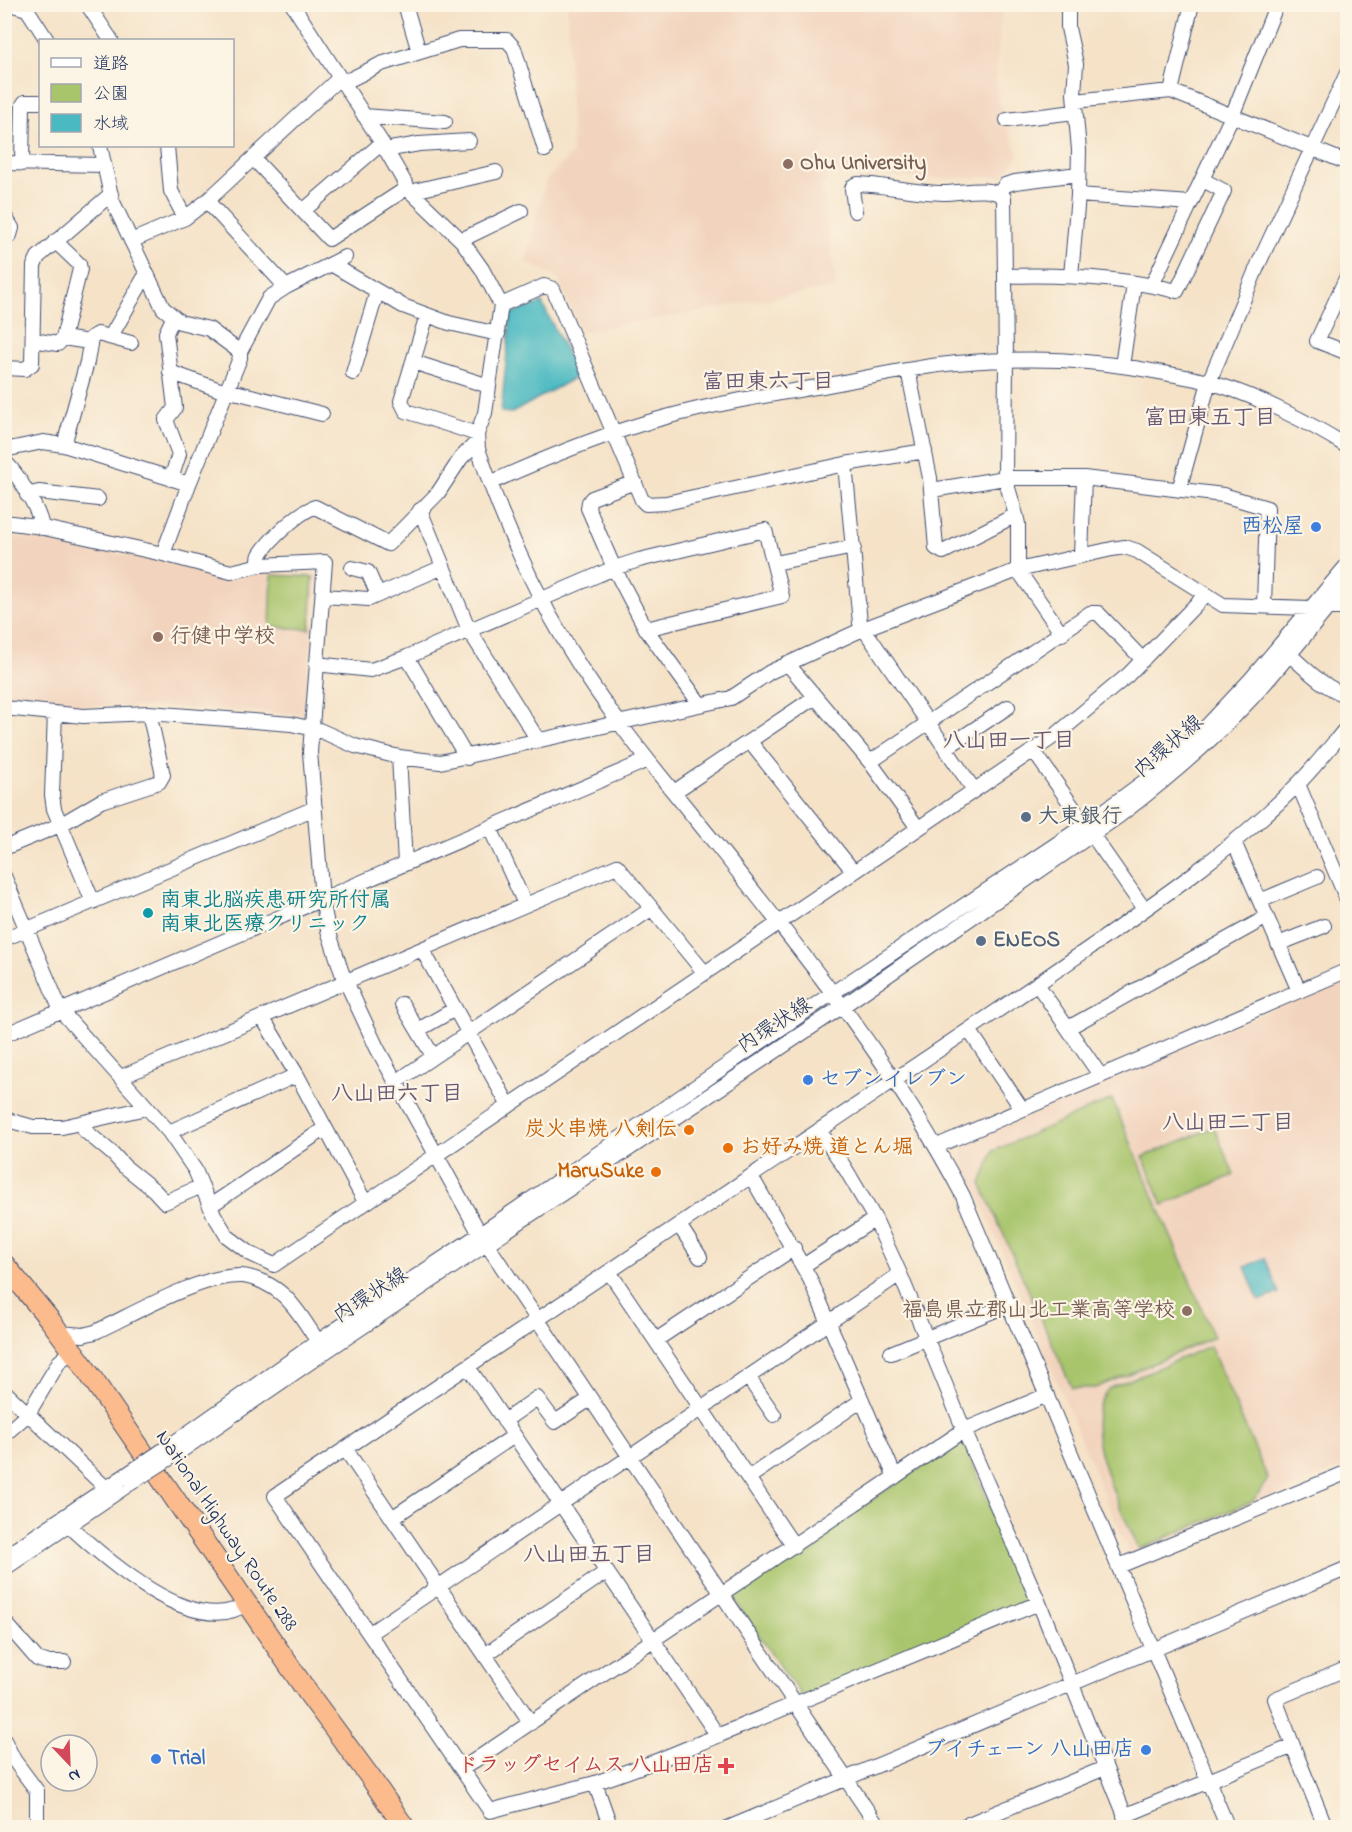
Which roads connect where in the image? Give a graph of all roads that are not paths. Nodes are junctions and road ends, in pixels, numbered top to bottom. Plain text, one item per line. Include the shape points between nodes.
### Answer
1 (10, 4) edge
2 (292, 4) edge
3 (405, 4) edge
4 (1068, 4) edge
5 (1192, 4) edge
6 (89, 5) edge
7 (1276, 5) edge
8 (46, 39) edge
9 (110, 39) edge
10 (419, 52) junction
11 (1347, 70) edge
12 (341, 81) junction
13 (1171, 91) junction
14 (39, 102) edge
15 (1075, 107) junction
16 (364, 116) junction
17 (1232, 116) junction
18 (1007, 120) dead end
19 (445, 122) dead end
20 (469, 141) dead end
21 (383, 146) junction
22 (105, 147) edge
23 (167, 147) edge
24 (1312, 149) junction
25 (545, 150) dead end
26 (253, 158) junction
27 (4, 163) edge
28 (1347, 163) edge
29 (22, 164) junction
30 (104, 165) junction
31 (496, 172) dead end
32 (1078, 174) junction
33 (1203, 180) junction
34 (410, 191) junction
35 (111, 194) junction
36 (999, 194) junction
37 (1078, 195) junction
38 (207, 201) junction
39 (1191, 203) junction
40 (521, 210) dead end
41 (303, 211) junction
42 (855, 211) dead end
43 (4, 215) edge
44 (184, 218) junction
45 (4, 239) edge
46 (460, 240) junction
47 (55, 241) junction
48 (131, 241) junction
49 (345, 257) dead end
50 (331, 264) junction
51 (1347, 274) edge
52 (148, 276) junction
53 (1006, 276) junction
54 (1071, 276) junction
55 (1134, 284) junction
56 (1152, 285) junction
57 (286, 287) junction
58 (377, 292) junction
59 (501, 305) junction
60 (427, 315) junction
61 (173, 318) junction
62 (498, 334) junction
63 (111, 336) junction
64 (63, 338) junction
65 (33, 340) junction
66 (89, 342) junction
67 (131, 343) dead end
68 (240, 352) junction
69 (1347, 353) edge
70 (1006, 359) junction
71 (413, 362) junction
72 (1122, 366) junction
73 (4, 368) edge
74 (908, 370) junction
75 (170, 372) junction
76 (353, 373) dead end
77 (1209, 382) junction
78 (489, 386) junction
79 (227, 391) junction
80 (322, 414) dead end
81 (614, 433) junction
82 (477, 438) junction
83 (64, 445) junction
84 (1347, 447) edge
85 (4, 450) edge
86 (925, 451) junction
87 (4, 461) edge
88 (845, 464) junction
89 (1005, 477) junction
90 (171, 478) junction
91 (1084, 478) junction
92 (634, 482) junction
93 (490, 483) junction
94 (189, 484) junction
95 (1179, 489) junction
96 (932, 490) junction
97 (27, 495) junction
98 (98, 499) dead end
99 (420, 510) junction
100 (1016, 515) junction
101 (4, 522) edge
102 (42, 528) junction
103 (854, 547) junction
104 (163, 554) junction
105 (1081, 555) junction
106 (775, 563) junction
107 (1347, 564) edge
108 (260, 565) junction
109 (443, 567) junction
110 (352, 568) dead end
111 (615, 568) junction
112 (1018, 570) junction
113 (1347, 583) edge
114 (1206, 594) junction
115 (378, 595) junction
116 (323, 596) junction
117 (541, 599) junction
118 (1264, 606) junction
119 (1328, 607) junction
120 (1310, 608) junction
121 (1347, 608) edge
122 (646, 629) junction
123 (863, 629) junction
124 (469, 630) junction
125 (1062, 634) junction
126 (1289, 654) junction
127 (408, 657) junction
128 (1143, 660) junction
129 (787, 663) junction
130 (316, 664) junction
131 (815, 696) junction
132 (1347, 696) edge
133 (700, 704) junction
134 (1008, 707) dead end
135 (4, 708) edge
136 (55, 713) junction
137 (149, 713) junction
138 (618, 723) junction
139 (929, 723) junction
140 (1347, 726) edge
141 (310, 728) junction
142 (538, 740) junction
143 (750, 742) junction
144 (946, 748) junction
145 (1033, 750) junction
146 (399, 757) junction
147 (467, 758) junction
148 (648, 760) junction
149 (870, 762) junction
150 (1298, 784) junction
151 (974, 790) junction
152 (674, 792) junction
153 (315, 808) junction
154 (60, 825) junction
155 (490, 828) junction
156 (918, 828) junction
157 (1088, 830) junction
158 (1234, 842) junction
159 (4, 848) edge
160 (405, 863) junction
161 (854, 872) junction
162 (4, 876) edge
163 (1317, 877) dead end
164 (322, 900) junction
165 (1260, 901) junction
166 (93, 902) junction
167 (1347, 902) edge
168 (525, 904) junction
169 (651, 909) junction
170 (1144, 909) junction
171 (1267, 917) junction
172 (780, 924) junction
173 (1324, 926) dead end
174 (28, 929) junction
175 (4, 939) edge
176 (1278, 944) junction
177 (422, 949) junction
178 (1347, 970) edge
179 (704, 972) junction
180 (346, 981) junction
181 (1037, 984) junction
182 (1299, 991) junction
183 (834, 992) junction
184 (402, 1004) dead end
185 (843, 1006) junction
186 (455, 1009) junction
187 (62, 1011) junction
188 (262, 1017) junction
189 (1068, 1028) junction
190 (418, 1030) junction
191 (969, 1030) junction
192 (468, 1032) junction
193 (4, 1035) edge
194 (433, 1056) junction
195 (297, 1075) junction
196 (1100, 1075) junction
197 (122, 1077) junction
198 (894, 1080) junction
199 (396, 1082) junction
200 (509, 1106) junction
201 (146, 1108) junction
202 (1022, 1109) junction
203 (4, 1119) edge
204 (81, 1124) junction
205 (324, 1129) junction
206 (819, 1130) junction
207 (169, 1132) junction
208 (937, 1146) junction
209 (437, 1155) junction
210 (751, 1176) junction
211 (202, 1186) junction
212 (365, 1202) junction
213 (210, 1206) junction
214 (874, 1219) junction
215 (679, 1225) junction
216 (484, 1239) junction
217 (794, 1248) junction
218 (700, 1257) dead end
219 (4, 1264) edge
220 (803, 1266) junction
221 (610, 1273) junction
222 (900, 1274) junction
223 (4, 1280) edge
224 (1010, 1304) junction
225 (538, 1321) junction
226 (830, 1322) junction
227 (95, 1332) junction
228 (60, 1334) junction
229 (927, 1338) junction
230 (656, 1340) junction
231 (321, 1347) junction
232 (891, 1353) dead end
233 (73, 1359) junction
234 (468, 1367) junction
235 (748, 1377) junction
236 (4, 1391) edge
237 (1047, 1395) junction
238 (590, 1399) junction
239 (862, 1400) junction
240 (701, 1408) junction
241 (28, 1414) junction
242 (774, 1415) dead end
243 (504, 1420) junction
244 (964, 1430) junction
245 (5, 1433) edge
246 (514, 1436) junction
247 (346, 1450) junction
248 (630, 1456) junction
249 (1347, 1472) edge
250 (895, 1477) junction
251 (748, 1478) junction
252 (126, 1481) junction
253 (106, 1488) junction
254 (560, 1504) junction
255 (392, 1518) junction
256 (65, 1522) junction
257 (794, 1546) junction
258 (4, 1557) edge
259 (1119, 1566) junction
260 (1347, 1568) edge
261 (4, 1569) edge
262 (606, 1572) junction
263 (438, 1586) junction
264 (721, 1593) junction
265 (1039, 1603) junction
266 (244, 1606) junction
267 (4, 1622) edge
268 (370, 1633) junction
269 (653, 1640) junction
270 (1153, 1648) junction
271 (485, 1655) junction
272 (64, 1662) dead end
273 (1347, 1668) edge
274 (1072, 1683) junction
275 (797, 1703) junction
276 (531, 1723) junction
277 (718, 1736) junction
278 (4, 1740) edge
279 (1293, 1746) junction
280 (1105, 1767) junction
281 (462, 1769) junction
282 (845, 1778) junction
283 (1208, 1780) junction
284 (595, 1783) junction
285 (1127, 1822) edge
286 (37, 1827) edge
287 (390, 1827) edge
288 (405, 1827) edge
289 (611, 1827) edge
290 (728, 1827) edge
291 (879, 1827) edge
292 (964, 1827) edge
293 (1228, 1827) edge
294 (1326, 1827) edge

1 - 8 street via 27,9
2 - 12 street
3 - 10 street
4 - 15 street via 1068,28 1077,64
5 - 13 street
6 - 9 street
7 - 17 street
10 - 12 street
10 - 25 street via 462,40 507,40 514,48
11 - 24 street
12 - 16 street
12 - 26 street via 335,82
13 - 15 street
13 - 17 street
14 - 29 street via 23,105
15 - 18 street
15 - 32 street
16 - 19 street
16 - 21 street
17 - 24 street
17 - 33 street
20 - 21 street
21 - 34 street
21 - 41 street
22 - 30 street
23 - 44 street via 171,191
24 - 28 street
24 - 77 street
26 - 38 street
26 - 41 street
27 - 29 street
29 - 30 street
30 - 35 street
31 - 34 street
32 - 36 street via 1015,182 1005,185
32 - 37 street
33 - 39 street
33 - 56 street via 1224,190 1177,291
34 - 41 street via 329,239
34 - 46 street
35 - 47 street
35 - 48 street
36 - 42 street via 858,184 852,189
36 - 53 street via 1005,200
37 - 39 street
37 - 54 street
38 - 44 street
38 - 57 street
39 - 56 street
40 - 46 street
43 - 45 street via 12,228
44 - 48 street
46 - 59 street via 482,269
47 - 64 street via 80,269
47 - 65 street via 34,266
48 - 52 street
49 - 50 street
50 - 57 street
50 - 58 street
51 - 69 street via 1317,341
52 - 61 street via 160,303
52 - 63 street
53 - 54 street
53 - 70 street
54 - 55 street
55 - 56 street
55 - 72 street
57 - 68 street via 266,301
58 - 60 street
58 - 76 street
59 - 62 street
59 - 81 street via 544,286 553,289
60 - 62 street
60 - 71 street
61 - 68 street via 209,329
61 - 75 street via 166,333
62 - 78 street
63 - 66 street via 95,335
63 - 67 street
64 - 65 street via 58,344
64 - 66 street
65 - 73 street via 30,367
66 - 83 street
68 - 79 street
70 - 72 street via 1067,359
70 - 74 street
70 - 89 street
71 - 78 street
71 - 82 street via 401,401 406,411
72 - 77 street
74 - 81 street via 702,409
74 - 86 street
75 - 79 street
75 - 90 street via 175,408 166,423 179,454
77 - 84 street via 1294,418
77 - 95 street
78 - 82 street
79 - 80 street
79 - 94 street
81 - 92 street
81 - 93 street via 556,453
82 - 93 street
82 - 99 street via 438,493
83 - 85 street via 43,442
83 - 90 street
86 - 88 street
86 - 96 street
87 - 97 street
88 - 92 street via 666,503 644,503
88 - 103 street
89 - 91 street
89 - 96 street
89 - 100 street
90 - 94 street
91 - 95 street
91 - 105 street
92 - 111 street via 589,502 588,508
93 - 117 street
94 - 104 street
95 - 118 street via 1223,495 1267,508
96 - 100 street via 935,547 941,552
97 - 98 street via 39,492
97 - 102 street
99 - 108 street via 386,545 319,508 312,508 267,547
99 - 109 street
100 - 112 street
101 - 102 street
102 - 104 street
103 - 106 street
103 - 123 street
104 - 108 street via 231,573
105 - 112 street
105 - 114 street via 1131,548
106 - 111 street via 765,530
106 - 122 street via 782,596
107 - 120 street
108 - 116 street via 325,562
109 - 115 street
109 - 124 street
110 - 115 street via 368,572
111 - 117 street
111 - 122 street
112 - 123 street
112 - 125 street
113 - 119 street, 内環状線
114 - 118 street via 1223,605
114 - 128 street
115 - 116 street via 369,599
116 - 130 street
117 - 124 street
117 - 138 street
118 - 120 street
119 - 120 street
119 - 121 street
119 - 126 street, 内環状線
120 - 157 street via 1206,727
122 - 133 street
123 - 129 street
123 - 139 street
124 - 127 street
124 - 142 street
125 - 128 street via 1090,613 1098,613
125 - 139 street
126 - 132 street via 1318,681
126 - 157 street, 内環状線 via 1252,698 1159,785
127 - 130 street via 371,670
127 - 147 street
128 - 145 street via 1094,705
129 - 131 street
129 - 133 street via 758,678 737,696
130 - 141 street
131 - 143 street
131 - 149 street
133 - 138 street
134 - 144 street
135 - 136 street
136 - 137 street
136 - 154 street via 52,795
137 - 141 street
137 - 154 street via 162,779 101,801
138 - 142 street
138 - 148 street
139 - 144 street
139 - 149 street
140 - 150 street
141 - 146 street via 355,746
141 - 153 street
142 - 147 street
143 - 152 street
143 - 161 street
144 - 151 street
145 - 151 street
145 - 157 street
146 - 147 street via 440,762
146 - 160 street
148 - 152 street
148 - 155 street
149 - 156 street
150 - 158 street
150 - 167 street
151 - 156 street
152 - 172 street
153 - 164 street
153 - 166 street
154 - 159 street
154 - 166 street
155 - 160 street
155 - 168 street
156 - 161 street
157 - 170 street
157 - 183 street
157 - 185 street, 内環状線
158 - 165 street
158 - 170 street
160 - 164 street
161 - 172 street
162 - 174 street
163 - 165 street
164 - 180 street
164 - 187 street
165 - 171 street
166 - 174 street
168 - 169 street via 617,866
168 - 177 street
169 - 179 street
169 - 192 street
170 - 181 street
171 - 176 street
171 - 189 street
172 - 179 street
172 - 183 street
173 - 176 street
174 - 175 street
174 - 187 street
176 - 182 street
177 - 180 street
177 - 186 street
178 - 182 street
179 - 200 street
180 - 188 street
180 - 199 street
181 - 189 street
181 - 191 street
182 - 196 street
183 - 185 street
183 - 216 street
184 - 190 street
185 - 198 street
185 - 216 street, 内環状線
186 - 190 street
186 - 192 street
187 - 193 street
187 - 197 street
188 - 195 street
188 - 197 street
189 - 196 street
190 - 194 street
191 - 198 street
191 - 202 street
192 - 194 street
192 - 200 street
194 - 199 street
195 - 205 street
195 - 207 street
196 - 202 street
197 - 201 street
198 - 206 street
198 - 208 street
199 - 209 street
200 - 209 street
201 - 204 street
201 - 207 street
202 - 208 street
203 - 204 street via 33,1127
204 - 211 street via 165,1202
205 - 212 street
205 - 213 street
206 - 210 street
206 - 214 street
207 - 211 street
208 - 224 street
209 - 212 street
209 - 216 street
210 - 215 street
210 - 217 street
211 - 213 street
212 - 213 street via 274,1265 250,1254 227,1236
214 - 220 street
214 - 222 street
215 - 218 street
215 - 221 street
216 - 225 street
216 - 231 street, 内環状線
217 - 220 street
217 - 230 street
219 - 228 highway, National Highway Route 288
220 - 226 street
221 - 225 street
221 - 230 street
222 - 226 street
222 - 229 street
223 - 233 highway, National Highway Route 288
224 - 229 street
224 - 237 street
225 - 234 street
225 - 238 street
226 - 235 street
226 - 239 street
227 - 228 street
227 - 231 street via 191,1287 243,1276 286,1297
227 - 233 street
228 - 233 highway, National Highway Route 288
229 - 232 street
229 - 244 street
230 - 240 street
231 - 252 street, 内環状線, bridge
233 - 241 street via 59,1362
233 - 266 highway, National Highway Route 288
234 - 243 street
234 - 247 street
235 - 240 street
235 - 242 street
236 - 241 street
237 - 244 street
237 - 259 street
238 - 243 street via 555,1422 537,1398
238 - 248 street
239 - 250 street
239 - 251 street
240 - 248 street
240 - 251 street
241 - 245 street
241 - 253 street
243 - 246 street
244 - 250 street
244 - 265 street
246 - 254 street
246 - 255 street
247 - 255 street
247 - 268 street via 275,1496
248 - 254 street
248 - 264 street
249 - 259 street
250 - 257 street
251 - 257 street
252 - 253 street
252 - 256 street
253 - 256 street
254 - 262 street
254 - 263 street
255 - 263 street
256 - 258 street
256 - 261 street
256 - 266 street via 115,1566 181,1605 219,1613
257 - 264 street
259 - 270 street
260 - 270 street
262 - 269 street
262 - 271 street
263 - 268 street
263 - 271 street
264 - 269 street
264 - 275 street
265 - 274 street
265 - 275 street
266 - 287 highway, National Highway Route 288
266 - 288 highway, National Highway Route 288
267 - 272 street via 37,1659
268 - 281 street
269 - 276 street
269 - 277 street
270 - 274 street
270 - 283 street
271 - 276 street
273 - 279 street via 1275,1700
274 - 280 street
274 - 282 street
275 - 277 street
275 - 282 street
276 - 281 street
277 - 284 street
278 - 286 street via 38,1791
279 - 283 street
279 - 294 street
280 - 285 street
280 - 292 street
281 - 284 street via 490,1811
282 - 290 street
282 - 291 street
283 - 285 street
283 - 293 street
284 - 289 street

